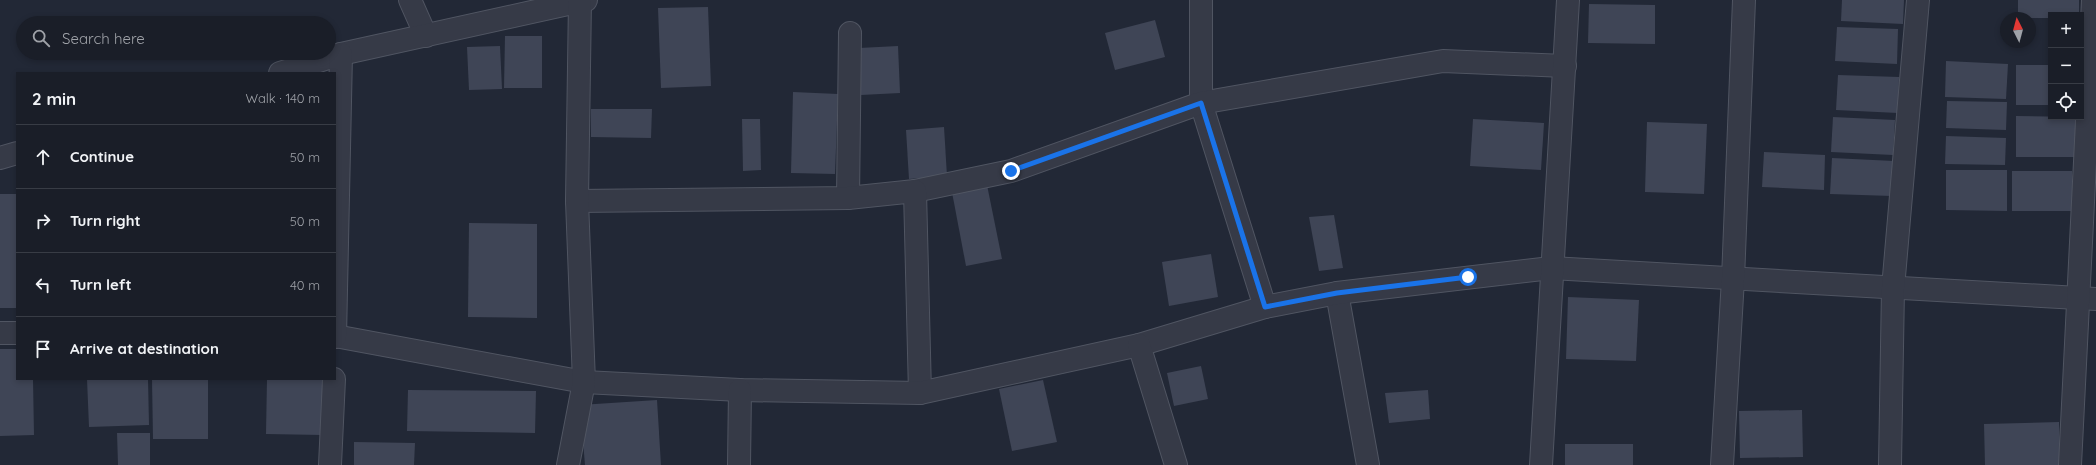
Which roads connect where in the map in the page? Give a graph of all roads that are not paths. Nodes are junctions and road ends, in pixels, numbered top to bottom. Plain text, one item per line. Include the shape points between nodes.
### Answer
1 (410, 0) edge
2 (582, 0) edge
3 (1201, 0) edge
4 (1568, 0) edge
5 (1744, 0) edge
6 (1918, 0) edge
7 (2093, 0) edge
8 (850, 33) dead end
9 (426, 36) junction
10 (341, 54) junction
11 (336, 56) edge
12 (322, 60) edge
13 (1565, 66) junction
14 (283, 72) edge
15 (1201, 103) junction
16 (16, 153) edge
17 (0, 158) edge
18 (915, 191) junction
19 (848, 198) junction
20 (577, 201) junction
21 (1551, 268) junction
22 (1733, 279) junction
23 (1893, 288) junction
24 (336, 289) edge
25 (1337, 293) junction
26 (2087, 299) edge
27 (1265, 307) junction
28 (0, 333) edge
29 (16, 333) edge
30 (336, 336) edge
31 (1139, 345) junction
32 (334, 380) edge
33 (584, 382) junction
34 (740, 390) junction
35 (920, 393) junction
36 (330, 465) edge
37 (568, 465) edge
38 (739, 465) edge
39 (1176, 465) edge
40 (1368, 465) edge
41 (1541, 465) edge
42 (1722, 465) edge
43 (1890, 465) edge
44 (2070, 465) edge

1 - 9 street
2 - 9 street
2 - 20 street
3 - 15 street
4 - 13 street
5 - 22 street
6 - 23 street
7 - 26 street
8 - 19 street
9 - 10 street
10 - 11 street
10 - 24 street
12 - 14 street
13 - 15 street via 1443,61
13 - 21 street
15 - 18 street via 1011,171
15 - 27 street
16 - 17 street
18 - 19 street
18 - 35 street
19 - 20 street
20 - 33 street
21 - 22 street
21 - 25 street
21 - 41 street
22 - 23 street
22 - 42 street
23 - 26 street
23 - 43 street
25 - 27 street
25 - 40 street
26 - 44 street
27 - 31 street
28 - 29 street
30 - 33 street
31 - 35 street
31 - 39 street
32 - 36 street
33 - 34 street
33 - 37 street
34 - 35 street
34 - 38 street

